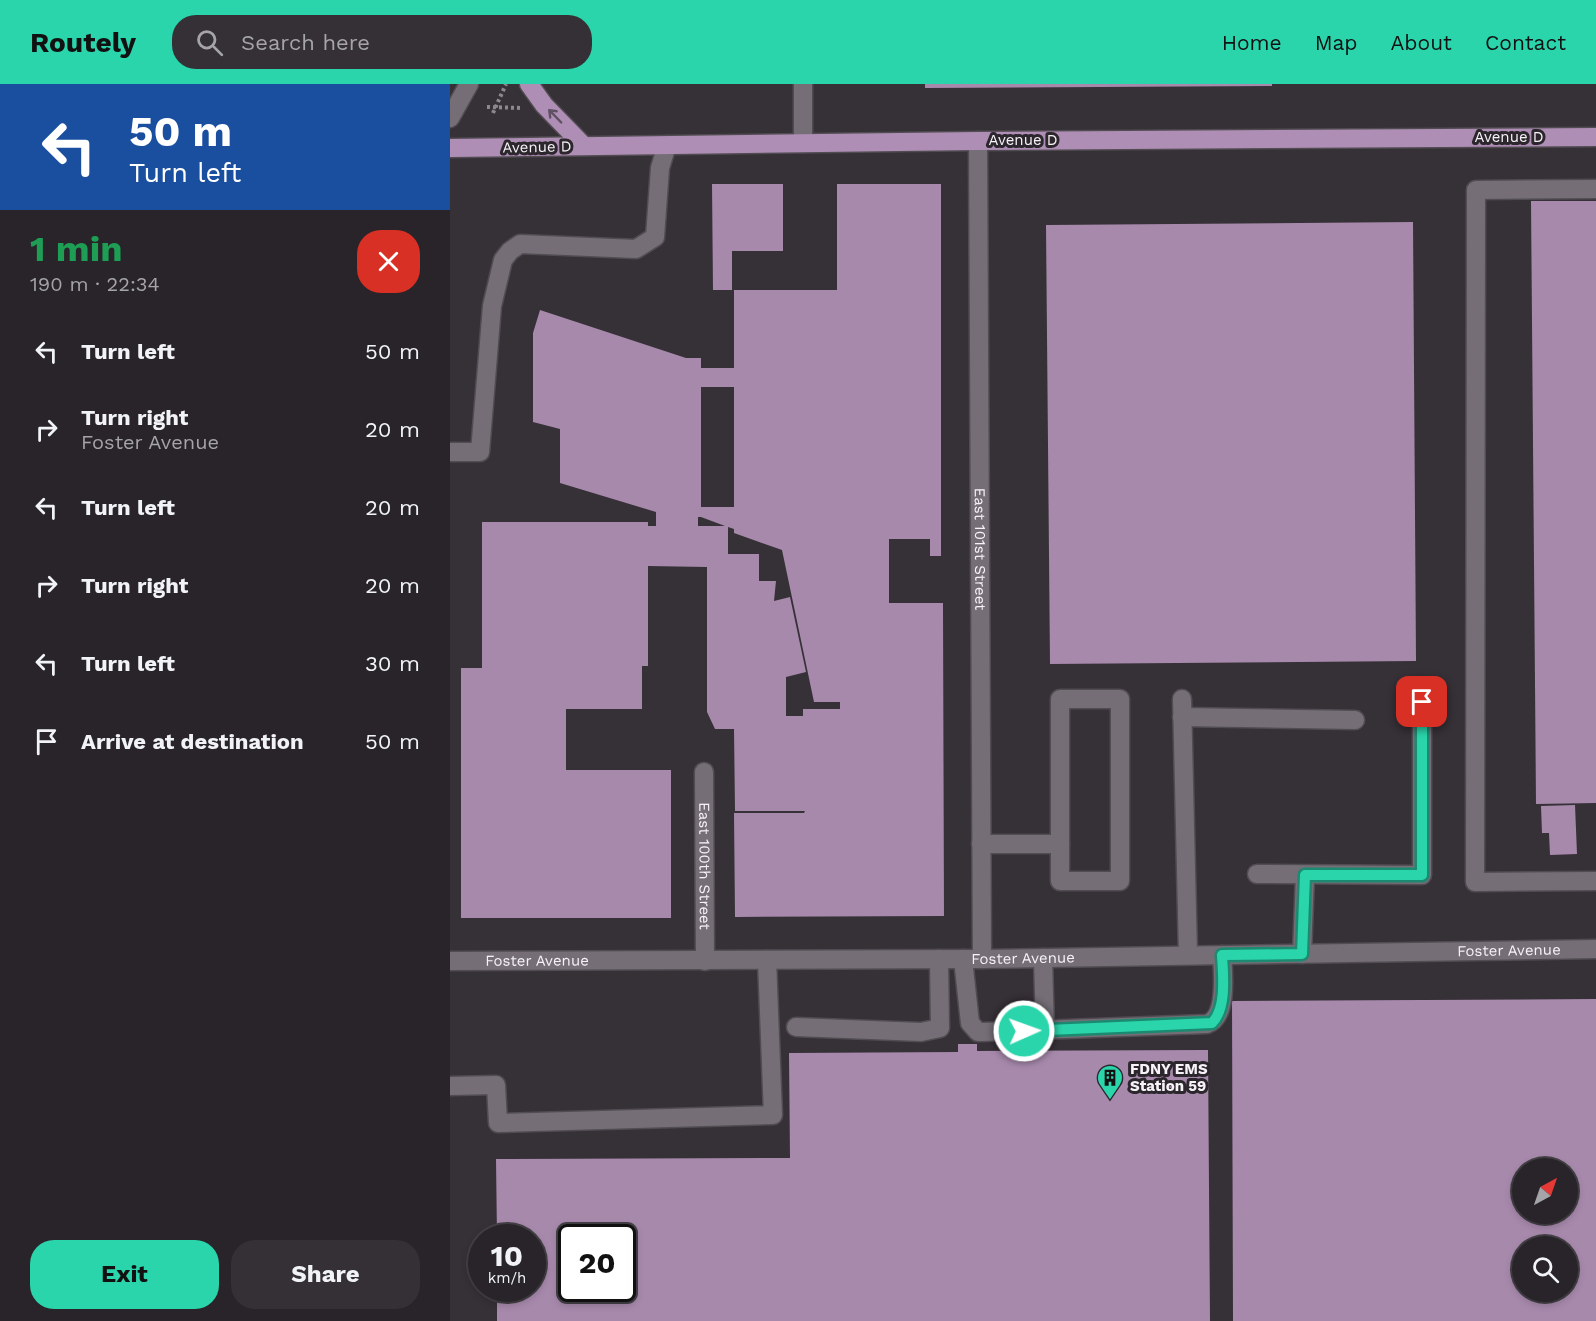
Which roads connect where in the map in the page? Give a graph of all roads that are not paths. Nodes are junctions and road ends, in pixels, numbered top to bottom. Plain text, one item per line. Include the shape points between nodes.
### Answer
1 (469, 84) edge
2 (529, 84) edge
3 (803, 84) edge
4 (450, 118) edge
5 (1596, 137) edge
6 (978, 141) junction
7 (803, 143) junction
8 (667, 145) junction
9 (584, 146) junction
10 (450, 148) edge
11 (1596, 189) edge
12 (450, 452) edge
13 (1182, 699) dead end
14 (1422, 702) dead end
15 (1182, 717) junction
16 (1355, 720) dead end
17 (704, 772) dead end
18 (981, 844) junction
19 (1060, 844) junction
20 (1257, 874) dead end
21 (1305, 875) junction
22 (1596, 881) edge
23 (1596, 949) edge
24 (1302, 954) junction
25 (1222, 955) junction
26 (1188, 956) junction
27 (963, 958) junction
28 (982, 958) junction
29 (1043, 958) junction
30 (939, 959) junction
31 (767, 960) junction
32 (450, 961) edge
33 (705, 961) junction
34 (796, 1027) dead end
35 (1045, 1030) junction
36 (450, 1086) edge

1 - 4 street
9 -> 2 main road
3 - 7 street
5 - 6 main road, Avenue D
6 - 7 main road, Avenue D
6 - 18 street, East 101st Street
7 - 8 main road, Avenue D
8 - 9 main road, Avenue D
8 - 12 street via 660,168 655,237 636,249 520,244 503,260 492,306 480,452
9 - 10 main road, Avenue D
11 - 22 street via 1476,190 1475,882
13 - 15 street
14 - 21 street via 1422,875
15 - 16 street
15 - 26 street
17 - 33 street, East 100th Street
18 - 19 street
18 - 28 street, East 101st Street
19 - 19 street via 1060,699 1120,699 1120,881 1060,881
20 - 21 street
21 - 24 street
23 - 24 street, Foster Avenue
24 - 25 street, Foster Avenue
25 - 26 street, Foster Avenue
25 - 35 street via 1221,998 1212,1023
26 - 29 street, Foster Avenue
27 - 28 street, Foster Avenue
27 - 30 street, Foster Avenue
27 - 35 street via 973,1028 982,1032
28 - 29 street, Foster Avenue
29 - 35 street
30 - 31 street, Foster Avenue
30 - 34 street via 940,1028 921,1032
31 - 33 street, Foster Avenue
31 - 36 street via 773,1115 498,1123 496,1085
32 - 33 street, Foster Avenue

